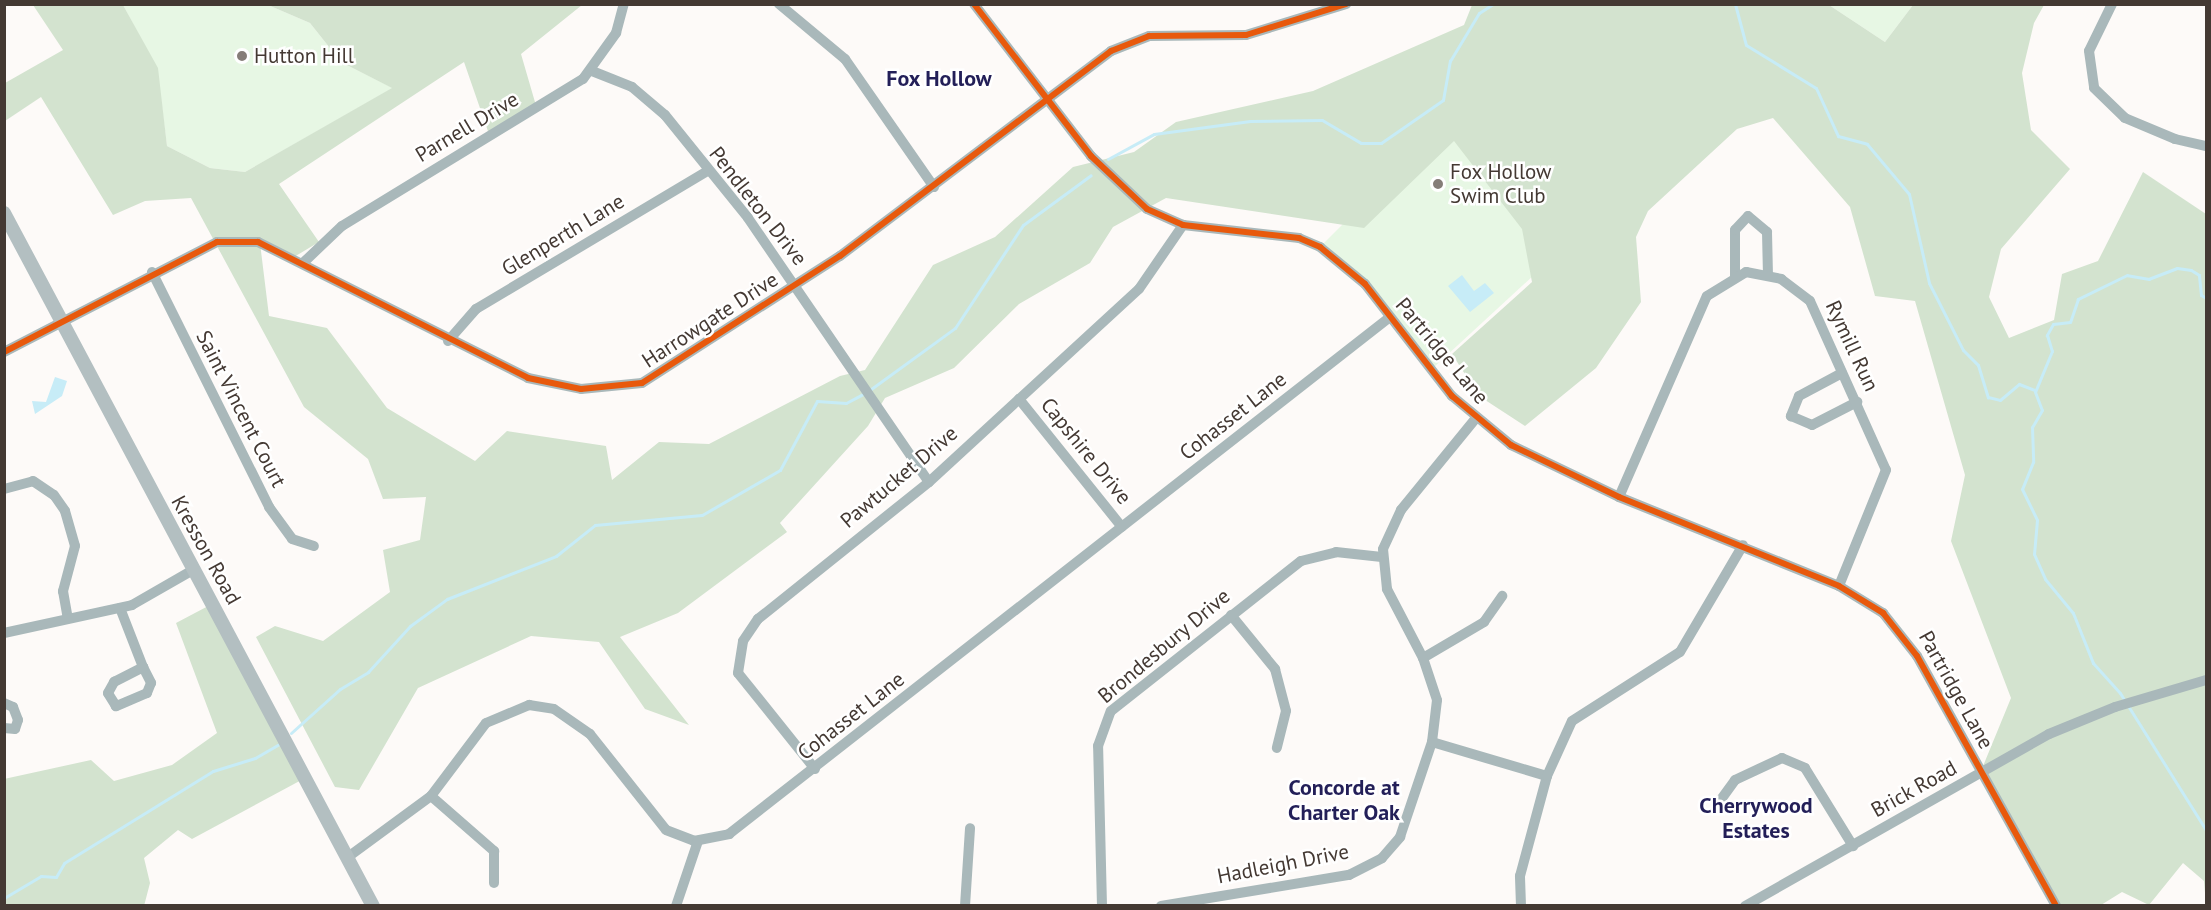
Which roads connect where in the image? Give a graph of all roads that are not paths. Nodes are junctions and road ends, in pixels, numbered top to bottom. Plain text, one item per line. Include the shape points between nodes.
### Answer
1 (624, 4) edge
2 (779, 4) edge
3 (974, 4) edge
4 (1346, 4) edge
5 (2112, 4) edge
6 (592, 71) junction
7 (1046, 98) junction
8 (2206, 146) edge
9 (706, 172) junction
10 (934, 187) junction
11 (4, 213) edge
12 (1183, 225) junction
13 (304, 262) junction
14 (152, 272) junction
15 (1768, 275) junction
16 (1735, 277) junction
17 (795, 285) junction
18 (1390, 317) junction
19 (62, 323) junction
20 (448, 341) junction
21 (4, 352) edge
22 (1842, 373) junction
23 (1019, 399) junction
24 (1857, 402) junction
25 (1476, 418) junction
26 (929, 482) junction
27 (4, 489) edge
28 (1619, 497) junction
29 (1122, 527) junction
30 (1743, 545) junction
31 (314, 546) dead end
32 (1382, 557) junction
33 (193, 570) junction
34 (1839, 586) junction
35 (1502, 596) dead end
36 (120, 608) junction
37 (1231, 615) junction
38 (68, 619) junction
39 (4, 633) edge
40 (1423, 658) junction
41 (143, 667) dead end
42 (2206, 680) edge
43 (4, 703) edge
44 (4, 728) edge
45 (1432, 742) junction
46 (1277, 748) dead end
47 (815, 769) junction
48 (1980, 775) junction
49 (1547, 776) junction
50 (431, 796) junction
51 (1717, 805) dead end
52 (970, 828) dead end
53 (698, 841) junction
54 (1853, 846) junction
55 (348, 857) junction
56 (494, 883) dead end
57 (373, 906) edge
58 (676, 906) edge
59 (965, 906) edge
60 (1102, 906) edge
61 (1161, 906) edge
62 (1521, 906) edge
63 (1745, 906) edge
64 (2056, 906) edge

1 - 6 street, Parnell Drive via 616,33
2 - 10 street via 845,59
3 - 7 street, Partridge Lane
4 - 7 street, Harrowgate Drive via 1246,35 1149,36 1111,51
5 - 8 street via 2089,51 2094,88 2125,118 2175,139
6 - 9 street, Pendleton Drive via 632,87 665,115
6 - 13 street, Parnell Drive via 342,226
7 - 10 street, Harrowgate Drive
7 - 12 street, Partridge Lane via 1130,196
9 - 17 street, Pendleton Drive via 748,218
9 - 20 street, Glenperth Lane via 476,309
10 - 17 street, Harrowgate Drive
11 - 19 street, Kresson Road
12 - 18 street, Partridge Lane via 1299,238 1320,247 1345,264
12 - 23 street, Pawtucket Drive via 1153,275
13 - 14 street, Harrowgate Drive via 258,242 217,242
13 - 20 street, Harrowgate Drive
14 - 19 street, Harrowgate Drive
14 - 31 street, Saint Vincent Court via 210,397 269,507 292,539
15 - 16 street, Rymill Run via 1746,272
15 - 16 street via 1767,232 1748,216 1735,230
15 - 22 street, Rymill Run via 1797,288 1810,301
16 - 28 street via 1720,284 1698,310
17 - 20 street, Harrowgate Drive via 642,383 580,389 528,378
17 - 26 street, Pendleton Drive
18 - 25 street, Partridge Lane
18 - 29 street, Cohasset Lane
19 - 21 street, Harrowgate Drive
19 - 33 street, Kresson Road
22 - 24 street, Rymill Run
22 - 24 street via 1799,396 1791,416 1812,425
23 - 26 street, Pawtucket Drive
23 - 29 street, Capshire Drive
24 - 34 street, Rymill Run via 1886,470 1885,484
25 - 28 street, Partridge Lane via 1511,445
25 - 32 street via 1401,510
26 - 47 street, Pawtucket Drive via 772,604 743,641 736,662 743,686
27 - 38 street via 33,481 54,495 65,511 75,546 63,591
28 - 30 street, Partridge Lane
29 - 47 street, Cohasset Lane
30 - 34 street, Partridge Lane
30 - 49 street via 1690,642 1581,711 1558,747
32 - 37 street, Brondesbury Drive via 1318,553 1284,571
32 - 40 street, Hadleigh Drive via 1396,613
33 - 36 street
33 - 55 street, Kresson Road
34 - 48 street, Partridge Lane via 1883,613 1900,632
35 - 40 street via 1484,622
36 - 38 street
36 - 41 street
37 - 46 street via 1275,669 1286,711
37 - 60 street, Brondesbury Drive via 1105,719 1097,782
38 - 39 street
40 - 45 street, Hadleigh Drive via 1437,700
42 - 48 street, Brick Road via 2115,707 2049,734
43 - 44 street via 14,707 18,720 12,731
45 - 49 street
45 - 61 street, Hadleigh Drive via 1400,837 1371,866 1326,880
47 - 53 street, Cohasset Lane via 753,821 729,834
48 - 54 street, Brick Road
48 - 64 street, Partridge Lane
49 - 62 street via 1520,876
50 - 53 street via 486,723 513,708 544,705 590,734 654,820
50 - 55 street
50 - 56 street via 494,851
51 - 54 street via 1735,780 1782,758 1805,768
52 - 59 street
53 - 58 street
54 - 63 street, Brick Road
55 - 57 street, Kresson Road

